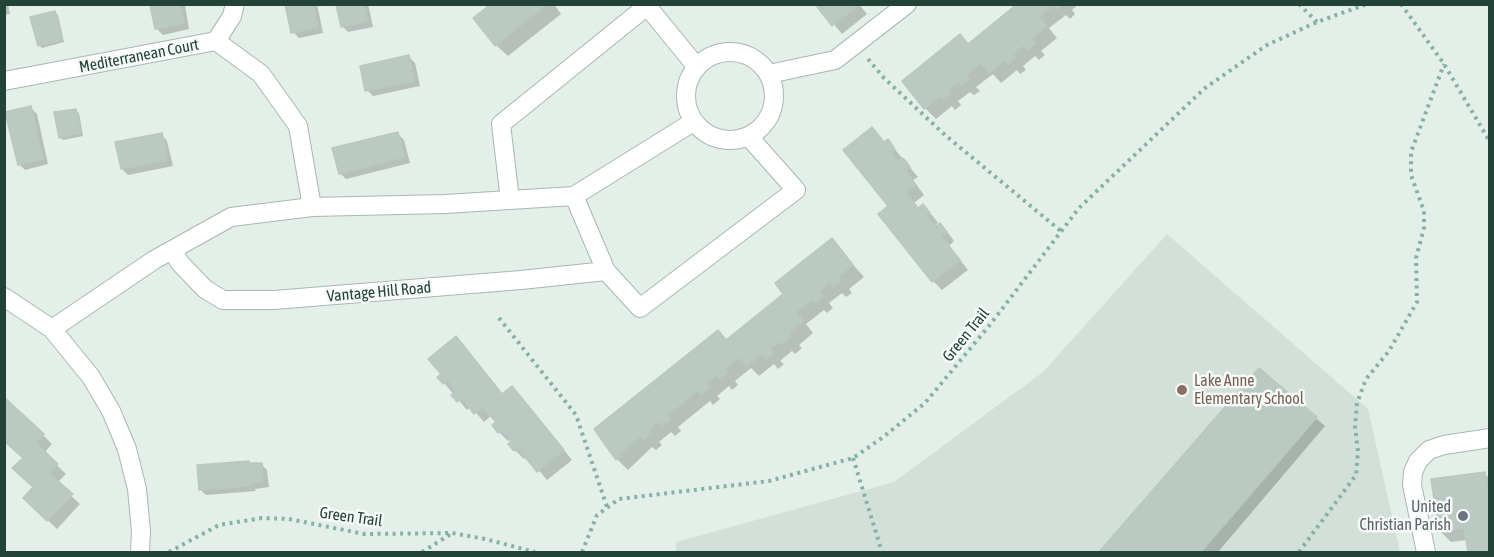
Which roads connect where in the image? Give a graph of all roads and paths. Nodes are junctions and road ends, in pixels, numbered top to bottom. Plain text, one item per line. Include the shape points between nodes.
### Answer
1 (235, 4) edge
2 (907, 4) edge
3 (1299, 4) edge
4 (1367, 4) edge
5 (1401, 4) edge
6 (1317, 21) junction
7 (216, 41) junction
8 (856, 44) junction
9 (1444, 64) junction
10 (696, 66) junction
11 (769, 75) junction
12 (4, 81) edge
13 (693, 122) junction
14 (749, 137) junction
15 (1490, 142) edge
16 (574, 196) junction
17 (510, 200) junction
18 (312, 207) junction
19 (1062, 232) junction
20 (172, 250) junction
21 (606, 271) junction
22 (4, 297) edge
23 (499, 318) dead end
24 (52, 329) junction
25 (1490, 438) edge
26 (853, 458) junction
27 (607, 507) junction
28 (452, 533) junction
29 (140, 552) edge
30 (169, 552) edge
31 (422, 552) edge
32 (535, 552) edge
33 (582, 552) edge
34 (882, 552) edge
35 (1299, 552) edge
36 (1426, 552) edge

1 - 7 street
2 - 8 street
3 - 6 path
4 - 6 path, Green Trail
5 - 9 path
6 - 19 path, Green Trail via 1267,45 1205,88 1079,208
7 - 12 street, Mediterranean Court
7 - 18 street, Mediterranean Court via 261,74 298,126
8 - 11 street via 835,60
8 - 19 path via 884,78 945,135
9 - 15 path
9 - 35 path via 1412,152 1411,176 1424,211 1416,258 1417,302 1389,351 1366,379 1357,404 1356,474
10 - 11 street via 705,58 729,51 759,63
10 - 13 street via 685,91
10 - 17 street via 648,6 501,124
11 - 14 street via 774,91 773,110 762,128
13 - 14 street via 704,133 721,140
13 - 16 street
14 - 21 street via 796,190 640,308
16 - 17 street
16 - 21 street
17 - 18 street
18 - 20 street via 231,217
19 - 26 path, Green Trail via 925,403
20 - 21 street, Vantage Hill Road via 205,289 223,300 298,298
20 - 24 street
22 - 24 street
23 - 27 path via 576,415
24 - 29 street via 91,377 127,449 137,489
25 - 36 street via 1444,445 1429,450 1418,461 1412,485
26 - 27 path, Green Trail via 770,481 619,500
26 - 34 path
27 - 33 path via 597,515
28 - 30 path, Green Trail via 364,534 289,519 262,518 219,525
28 - 31 path
28 - 32 path, Green Trail

